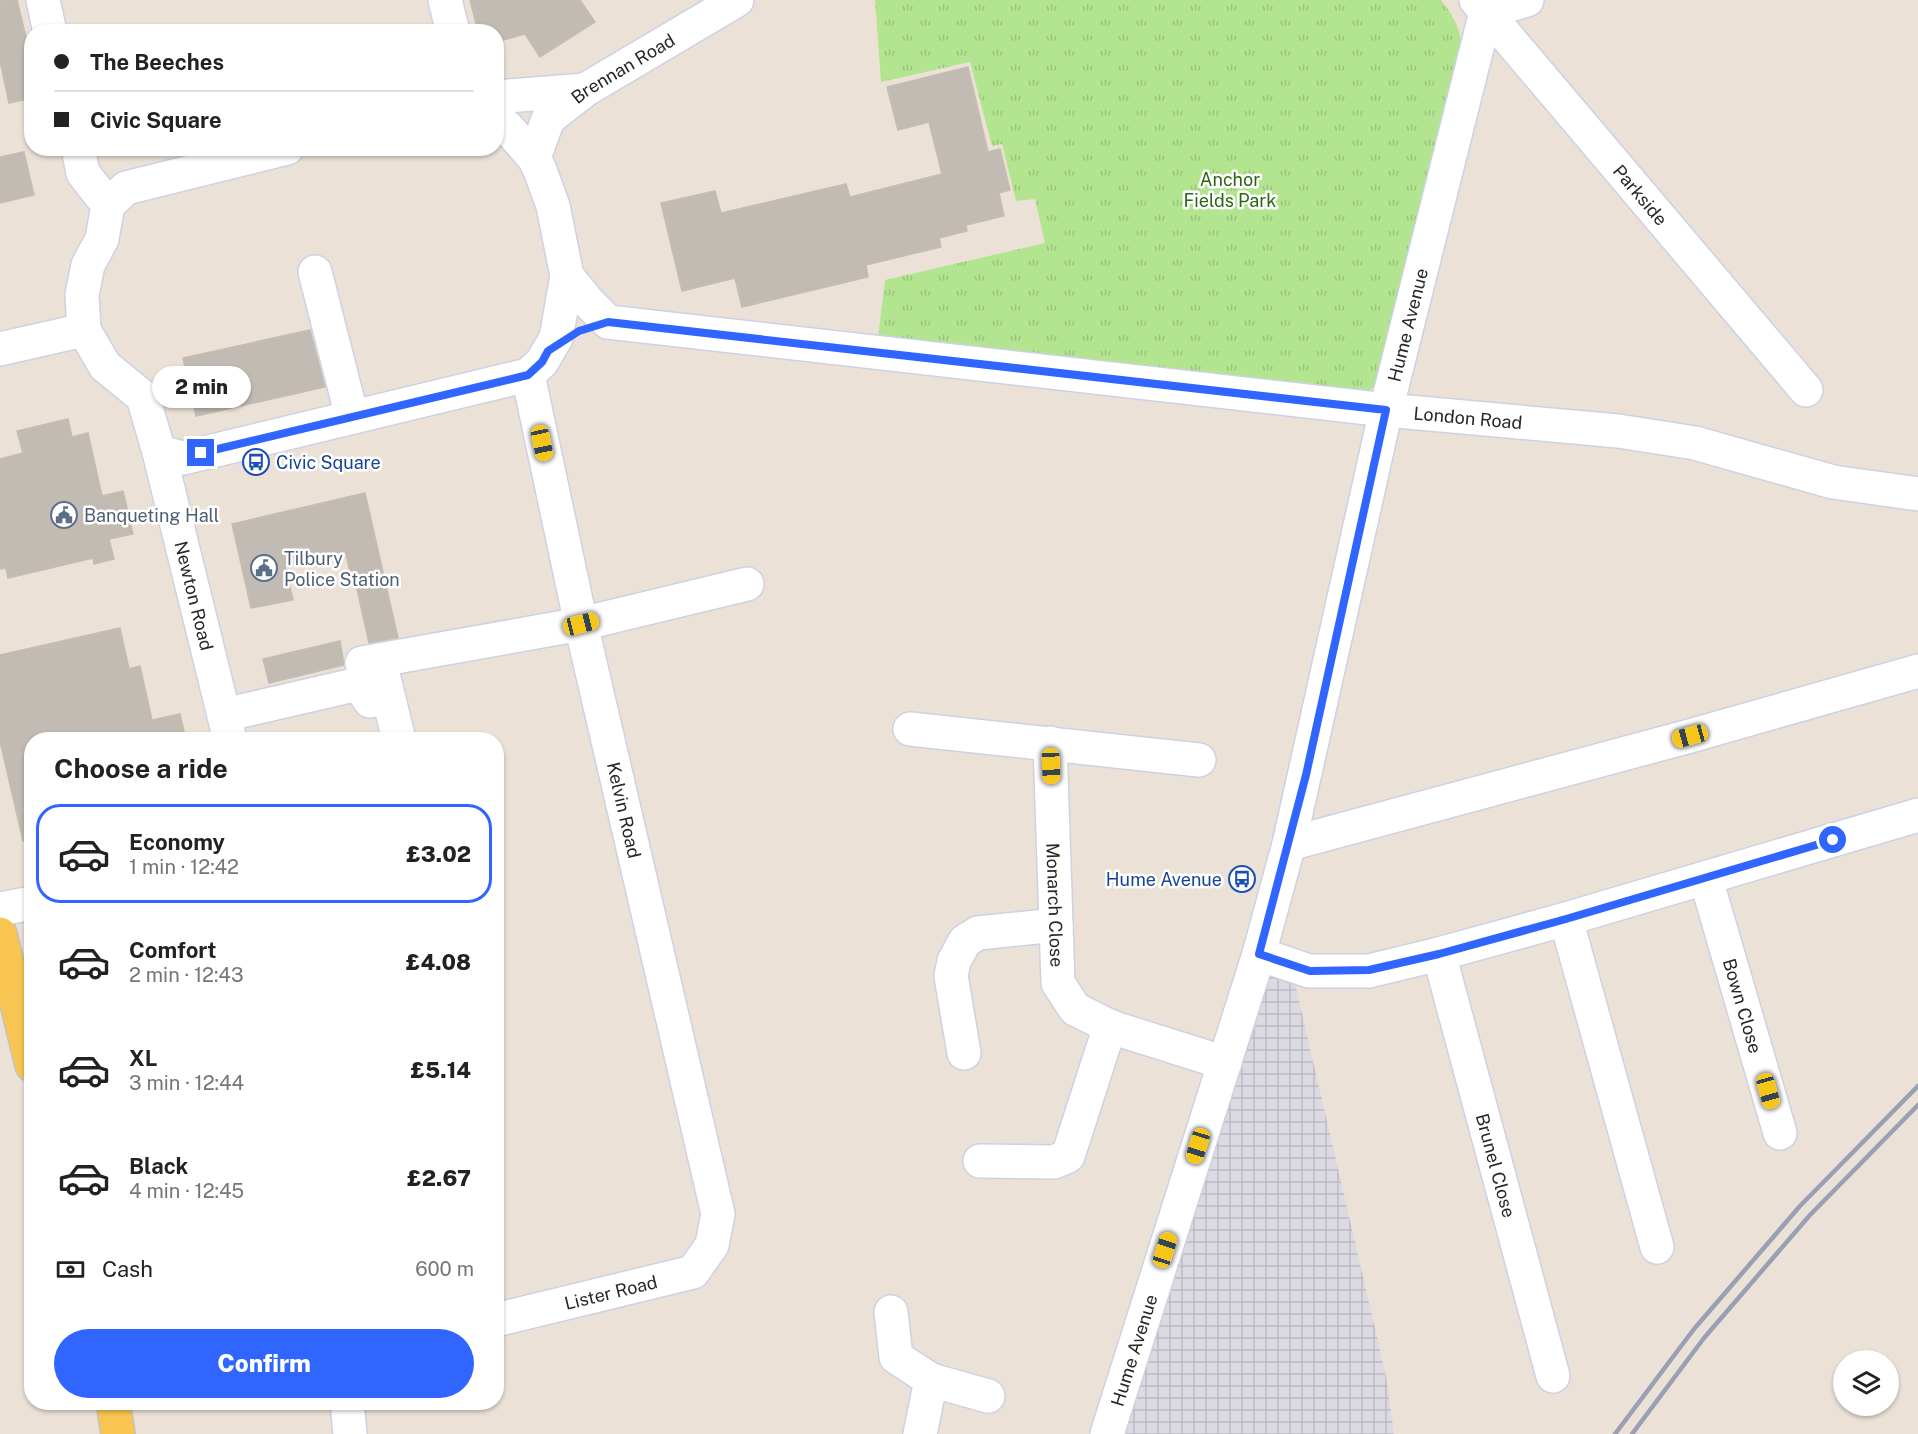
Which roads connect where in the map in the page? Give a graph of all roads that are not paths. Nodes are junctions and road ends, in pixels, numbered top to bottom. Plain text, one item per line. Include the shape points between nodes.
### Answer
1 (43, 0) edge
2 (445, 0) edge
3 (737, 0) edge
4 (1527, 0) edge
5 (1481, 6) edge
6 (48, 24) edge
7 (451, 24) edge
8 (585, 90) junction
9 (504, 96) edge
10 (504, 125) edge
11 (80, 156) edge
12 (255, 156) edge
13 (534, 158) junction
14 (108, 205) junction
15 (315, 272) dead end
16 (567, 276) junction
17 (608, 322) junction
18 (84, 330) junction
19 (0, 349) edge
20 (538, 363) junction
21 (1806, 390) dead end
22 (1386, 410) junction
23 (352, 417) junction
24 (159, 452) junction
25 (1918, 494) edge
26 (747, 584) dead end
27 (581, 624) junction
28 (1918, 671) edge
29 (370, 700) dead end
30 (227, 727) edge
31 (910, 729) dead end
32 (396, 732) edge
33 (1050, 743) junction
34 (1199, 760) dead end
35 (1918, 815) edge
36 (1289, 844) junction
37 (1706, 879) junction
38 (24, 904) edge
39 (0, 909) edge
40 (1566, 919) junction
41 (1056, 925) junction
42 (0, 934) edge
43 (1259, 954) junction
44 (1439, 954) junction
45 (1110, 1026) junction
46 (24, 1032) edge
47 (964, 1053) dead end
48 (1225, 1063) junction
49 (1780, 1133) dead end
50 (980, 1161) dead end
51 (712, 1245) joint
52 (1657, 1247) dead end
53 (891, 1311) dead end
54 (504, 1318) edge
55 (1553, 1376) dead end
56 (931, 1380) junction
57 (988, 1396) dead end
58 (114, 1410) edge
59 (348, 1410) edge
60 (118, 1434) edge
61 (350, 1434) edge
62 (920, 1434) edge
63 (1107, 1434) edge

1 - 6 street
2 - 7 street
3 - 8 street, Brennan Road
4 - 5 street
5 - 21 street, Parkside
5 - 22 street, Hume Avenue
8 - 9 street
8 - 13 street, Brennan Road via 548,118
10 - 13 street
11 - 14 street via 83,173
12 - 14 street via 126,188
13 - 16 street via 553,206
14 - 18 street via 102,239 88,265 82,295
15 - 23 street
16 - 17 street
16 - 20 street via 556,338
17 - 20 street via 579,331
17 - 22 street, London Road
18 - 19 street
18 - 24 street via 105,366 143,398
20 - 23 street
20 - 27 street, Kelvin Road
22 - 25 street, London Road via 1618,431 1695,443 1833,482
22 - 36 street, Hume Avenue
23 - 24 street via 183,458
24 - 30 street, Newton Road
26 - 27 street
27 - 32 street via 371,662
27 - 51 street, Kelvin Road via 718,1214
28 - 36 street
29 - 30 street via 354,685
31 - 33 street
33 - 34 street
33 - 41 street, Monarch Close
35 - 37 street
36 - 43 street, Hume Avenue
37 - 40 street
37 - 49 street, Bown Close
38 - 39 street
40 - 44 street
40 - 52 street
41 - 45 street, Monarch Close via 1058,983 1075,1009
41 - 47 street via 978,933 965,941 951,976
42 - 46 main road
43 - 44 street via 1310,971 1345,971 1369,970
43 - 48 street, Hume Avenue
44 - 55 street, Brunel Close
45 - 48 street, Monarch Close
45 - 50 street via 1068,1156 1054,1162
48 - 63 street, Hume Avenue
51 - 54 street, Lister Road via 693,1272
53 - 56 street via 896,1357
56 - 57 street
56 - 62 street
58 - 60 main road
59 - 61 street

